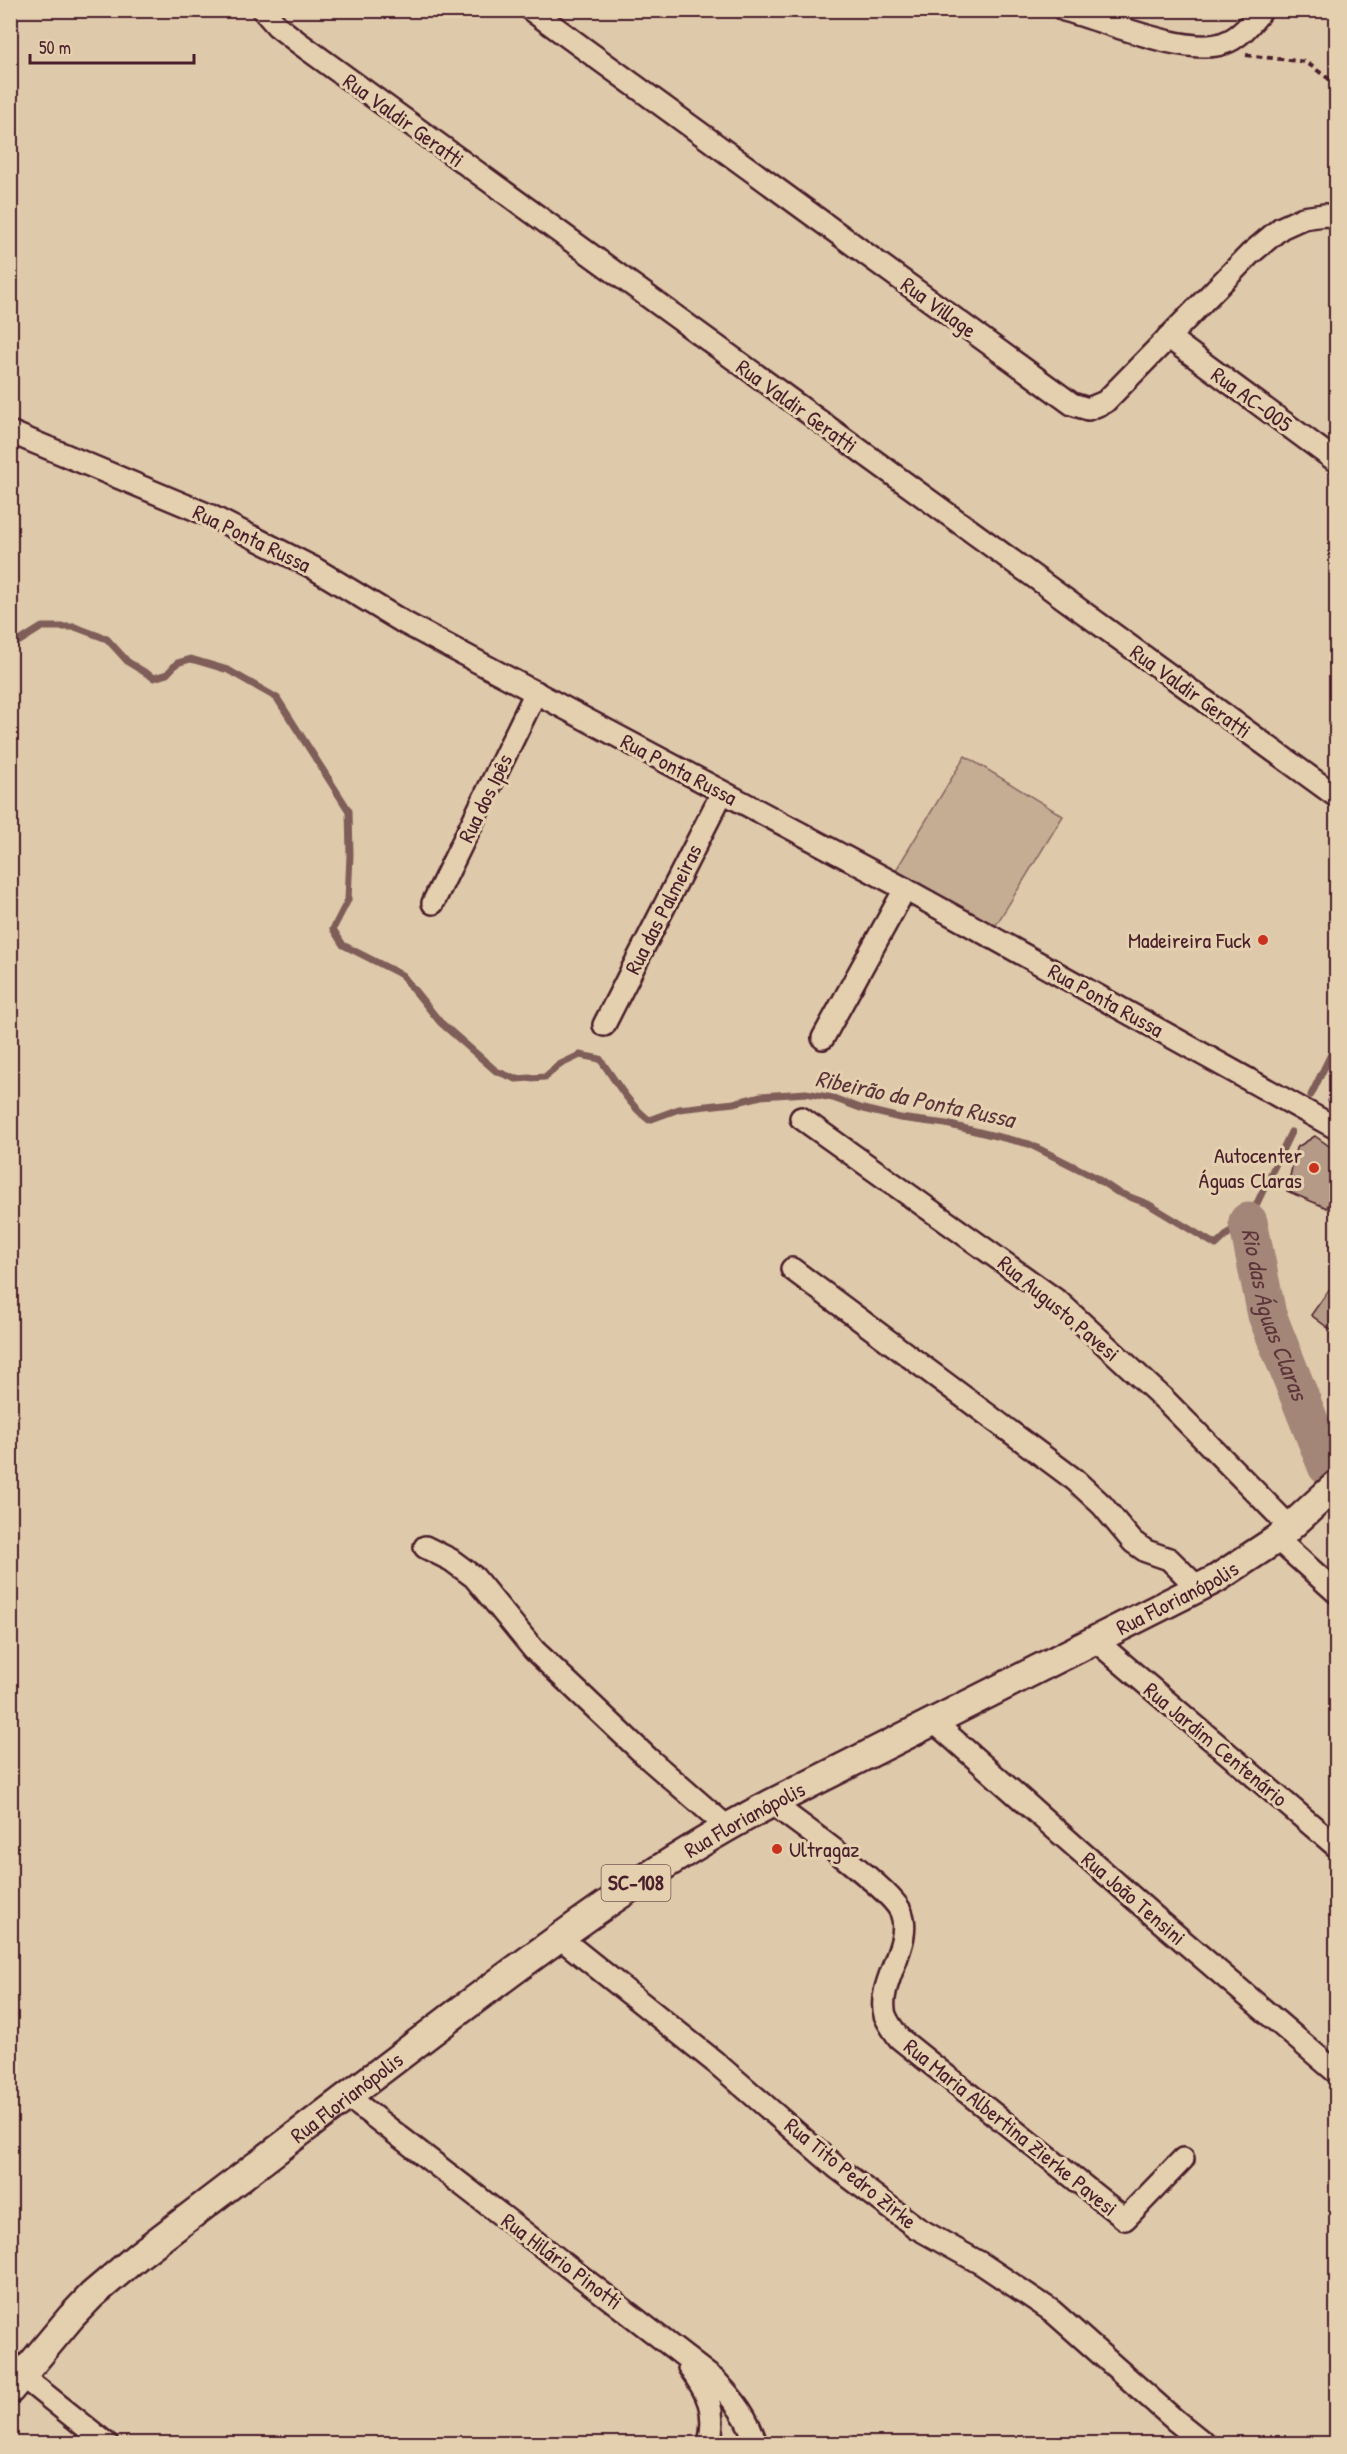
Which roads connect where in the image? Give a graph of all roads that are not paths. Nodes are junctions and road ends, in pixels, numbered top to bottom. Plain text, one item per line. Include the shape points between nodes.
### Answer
1 (263, 10) edge
2 (531, 10) edge
3 (1064, 10) edge
4 (1262, 10) edge
5 (1336, 216) edge
6 (1168, 337) junction
7 (10, 432) edge
8 (1336, 461) edge
9 (536, 692) junction
10 (722, 793) junction
11 (1336, 796) edge
12 (905, 889) junction
13 (433, 903) dead end
14 (604, 1025) dead end
15 (823, 1038) dead end
16 (801, 1118) dead end
17 (1336, 1128) edge
18 (792, 1269) dead end
19 (1336, 1485) edge
20 (1284, 1533) junction
21 (425, 1547) dead end
22 (1198, 1588) junction
23 (1336, 1592) edge
24 (1096, 1641) junction
25 (934, 1722) junction
26 (772, 1803) junction
27 (726, 1827) junction
28 (1336, 1846) edge
29 (559, 1937) junction
30 (1336, 2072) edge
31 (347, 2096) junction
32 (1183, 2159) dead end
33 (677, 2349) junction
34 (16, 2383) edge
35 (107, 2444) edge
36 (709, 2444) edge
37 (756, 2444) edge
38 (1205, 2444) edge

1 - 11 street, Rua Valdir Geratti via 299,43
2 - 6 street, Rua Village via 1072,404 1088,409 1105,402
3 - 4 street via 1143,36 1209,46 1226,43 1244,31
5 - 6 street, Rua Village via 1303,218 1281,228
6 - 8 street, Rua AC-005
7 - 9 street, Rua Ponta Russa via 211,516 312,567 403,622
9 - 10 street, Rua Ponta Russa
9 - 13 street, Rua dos Ipês
10 - 12 street, Rua Ponta Russa
10 - 14 street, Rua das Palmeiras
12 - 15 street
12 - 17 street, Rua Ponta Russa
16 - 20 street, Rua Augusto Pavesi via 1059,1302 1164,1399
18 - 22 street via 1075,1479 1133,1542 1169,1559
19 - 20 main road, Rua Florianópolis / SC-108
20 - 22 main road, Rua Florianópolis / SC-108
20 - 23 street, Rua Augusto Pavesi
21 - 27 street via 474,1577 534,1650
22 - 24 main road, Rua Florianópolis / SC-108
24 - 25 main road, Rua Florianópolis / SC-108
24 - 28 street, Rua Jardim Centenário
25 - 26 main road, Rua Florianópolis / SC-108
25 - 30 street, Rua João Tensini
26 - 27 main road, Rua Florianópolis / SC-108
26 - 32 street, Rua Maria Albertina Zierke Pavesi via 877,1885 900,1911 904,1923 902,1938 888,1986 885,2014 909,2046 1125,2218
27 - 29 main road, Rua Florianópolis / SC-108
29 - 31 main road, Rua Florianópolis / SC-108
29 - 38 street, Rua Tito Pedro Zirke via 715,2062 854,2182 917,2228 982,2264 1052,2311
31 - 33 street, Rua Hilário Pinotti
31 - 34 main road, Rua Florianópolis / SC-108 via 115,2275 70,2317
33 - 36 street via 711,2406 713,2426
33 - 37 street, Rua Hilário Pinotti via 738,2403
34 - 35 street

